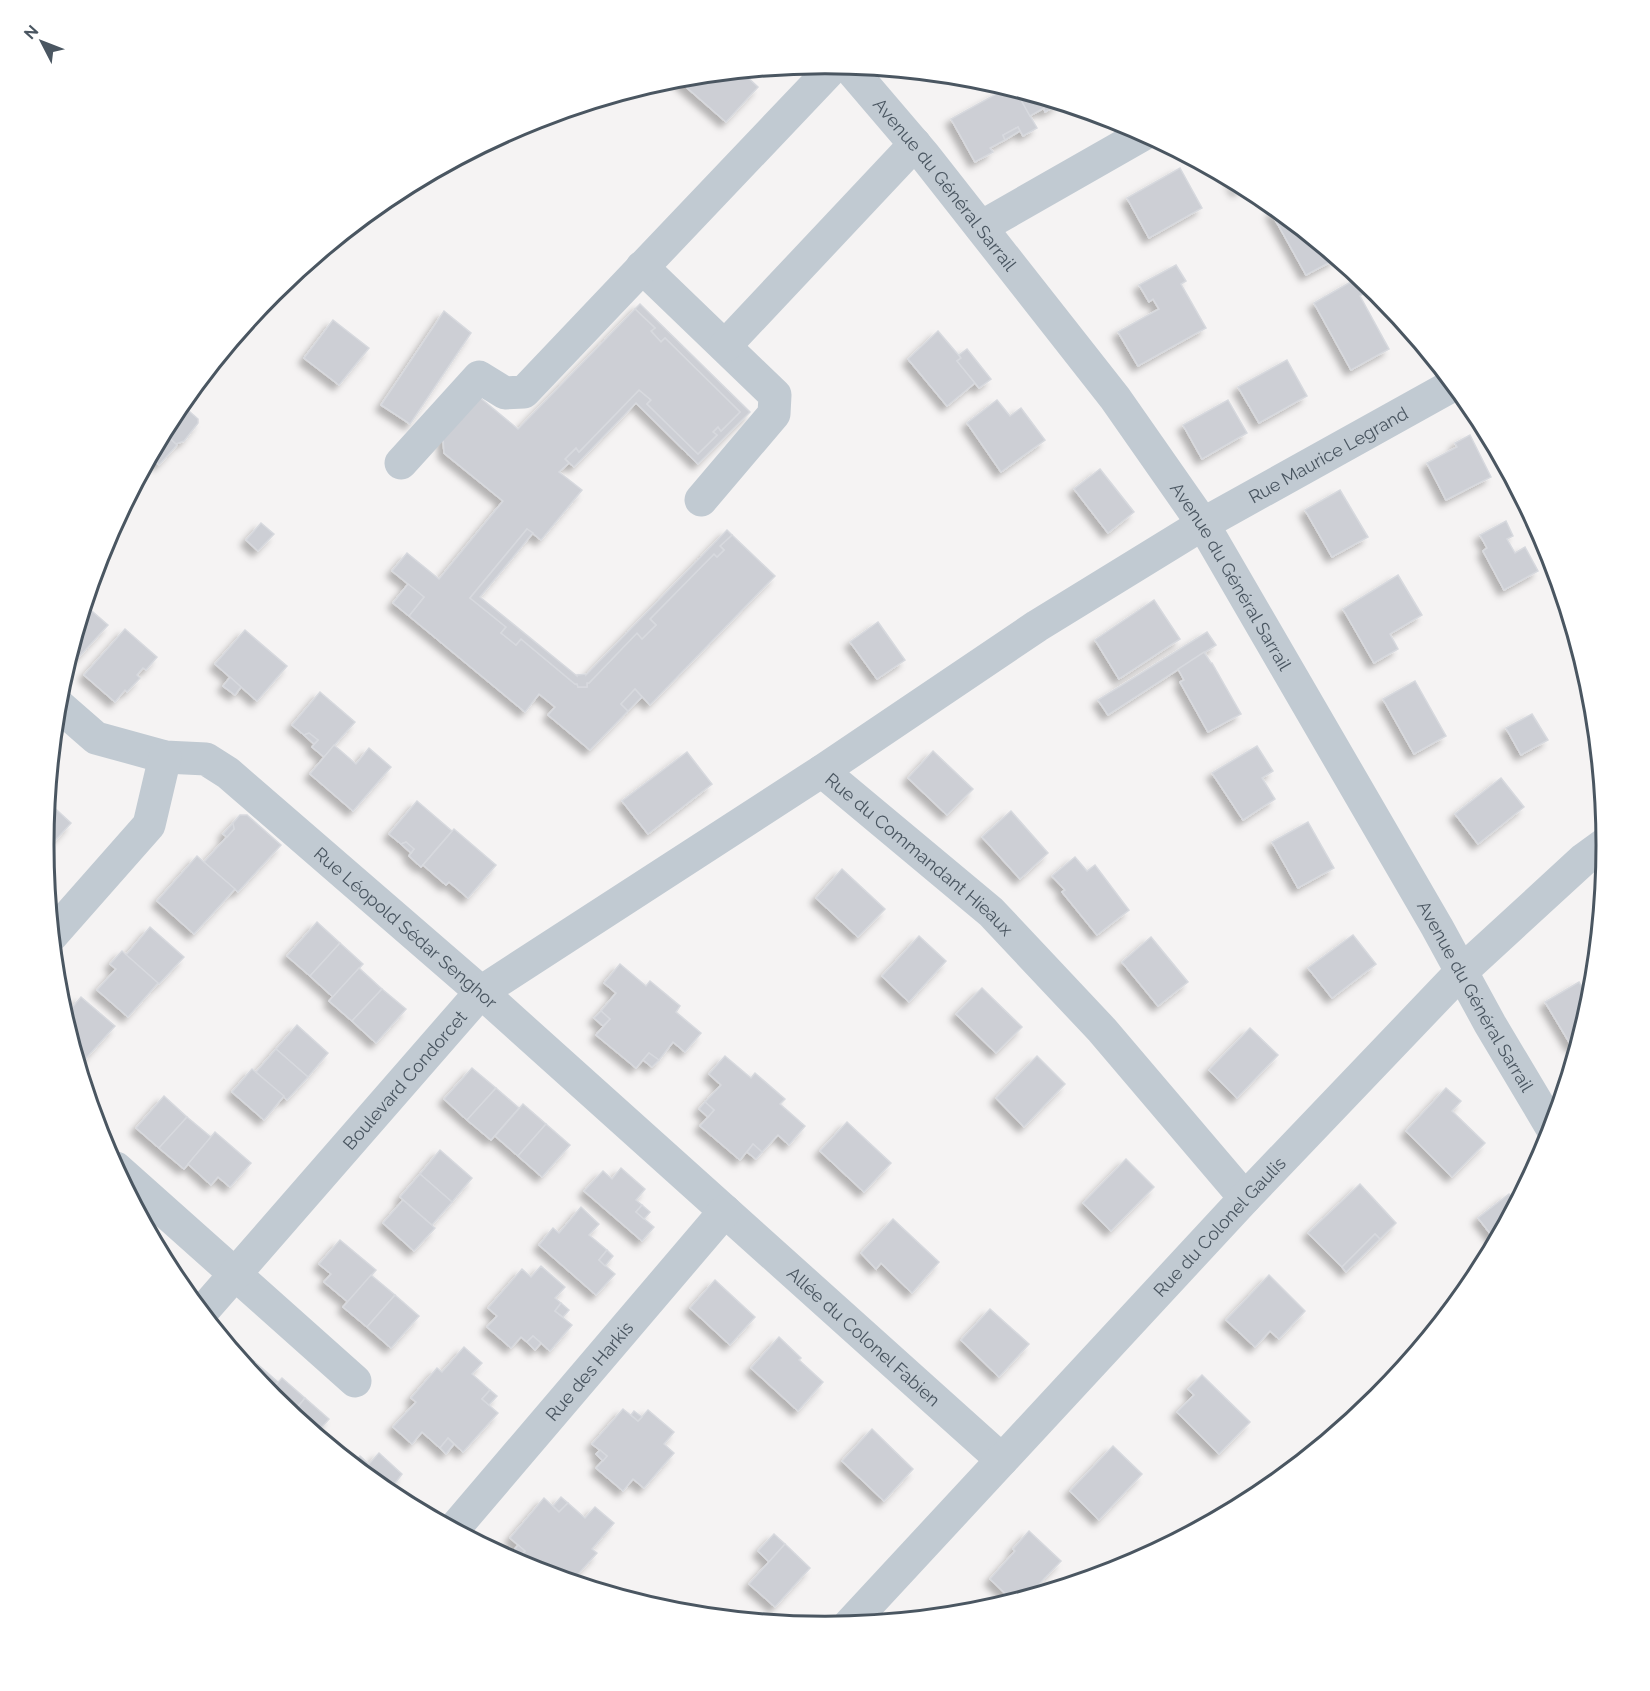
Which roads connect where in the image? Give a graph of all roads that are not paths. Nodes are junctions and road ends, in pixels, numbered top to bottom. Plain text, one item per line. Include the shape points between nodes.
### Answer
1 (826, 74) edge
2 (856, 75) edge
3 (1134, 140) edge
4 (915, 144) junction
5 (981, 227) junction
6 (642, 267) junction
7 (725, 346) junction
8 (1446, 389) edge
9 (401, 463) dead end
10 (701, 500) dead end
11 (1203, 524) junction
12 (66, 712) edge
13 (165, 757) junction
14 (822, 771) junction
15 (1596, 850) edge
16 (59, 926) edge
17 (1461, 972) junction
18 (481, 992) junction
19 (1546, 1118) edge
20 (132, 1182) edge
21 (1245, 1198) junction
22 (725, 1210) junction
23 (235, 1274) junction
24 (207, 1306) edge
25 (355, 1381) dead end
26 (1002, 1460) junction
27 (459, 1523) edge
28 (858, 1615) edge

1 - 6 street
2 - 4 street, Avenue du Général Sarrail
3 - 5 street
4 - 5 street, Avenue du Général Sarrail
4 - 7 street
5 - 11 street, Avenue du Général Sarrail via 1115,398
6 - 7 street
6 - 9 street via 524,392 504,393 479,377
7 - 10 street via 776,395 774,414
8 - 11 street, Rue Maurice Legrand
11 - 14 street, Rue du Commandant Hieaux via 1036,626
11 - 17 street, Avenue du Général Sarrail
12 - 13 street, Rue Léopold Sédar Senghor via 96,738
13 - 16 street via 149,825
13 - 18 street, Rue Léopold Sédar Senghor via 206,759 228,772
14 - 18 street, Boulevard Condorcet
14 - 21 street, Rue du Commandant Hieaux via 991,912 1102,1030
15 - 17 street, Rue du Colonel Gaulis
17 - 19 street, Avenue du Général Sarrail
17 - 21 street, Rue du Colonel Gaulis
18 - 22 street, Rue Léopold Sédar Senghor
18 - 23 street, Boulevard Condorcet
20 - 23 street
21 - 26 street, Rue du Colonel Gaulis
22 - 26 street, Allée du Colonel Fabien
22 - 27 street, Rue des Harkis
23 - 24 street, Boulevard Condorcet
23 - 25 street
26 - 28 street, Rue du Colonel Gaulis

